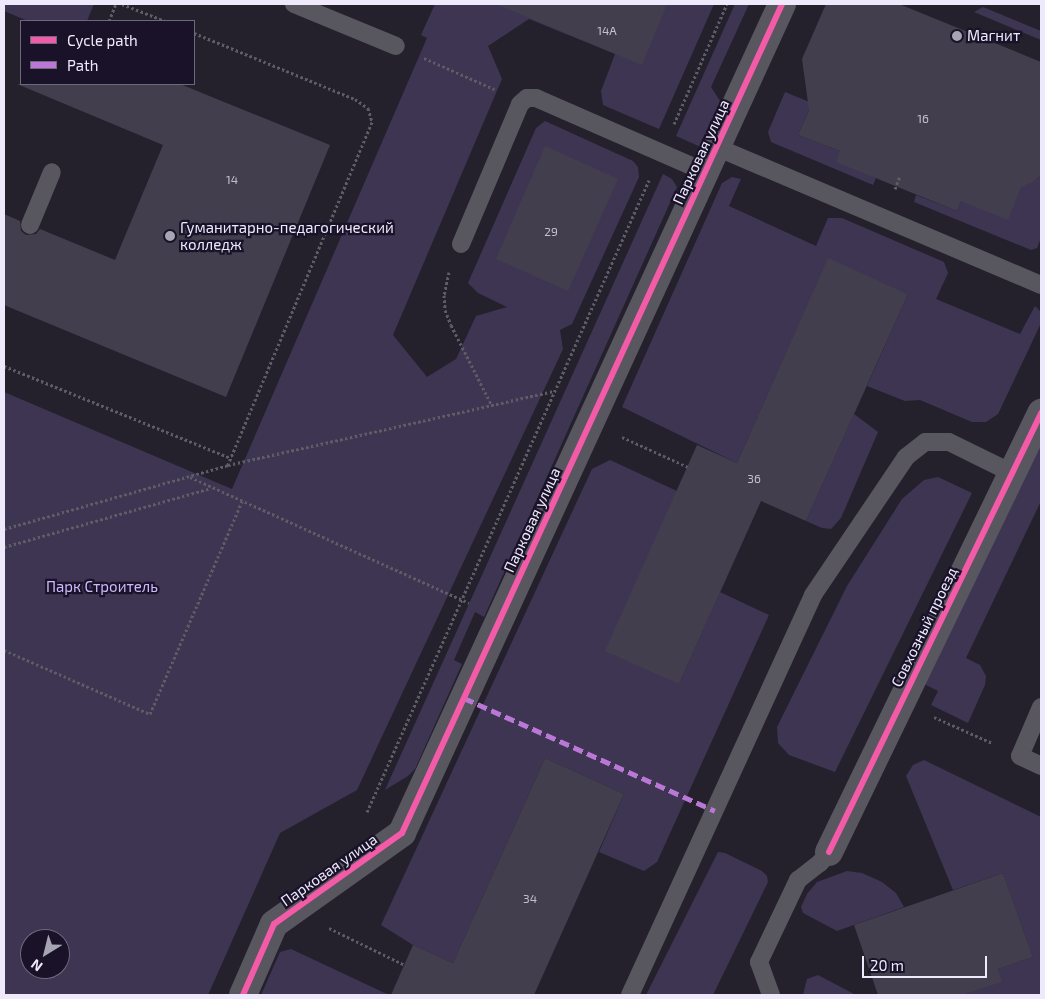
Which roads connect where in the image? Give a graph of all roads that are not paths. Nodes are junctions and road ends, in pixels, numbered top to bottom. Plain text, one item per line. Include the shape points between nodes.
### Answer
1 (294, 4) edge
2 (782, 4) edge
3 (396, 46) road end
4 (716, 147) junction
5 (52, 172) dead end
6 (705, 172) junction
7 (30, 225) dead end
8 (460, 244) road end
9 (1041, 285) edge
10 (1041, 413) edge
11 (1012, 472) junction
12 (1041, 707) edge
13 (1041, 766) edge
14 (829, 852) joint
15 (243, 995) edge
16 (630, 995) edge
17 (771, 995) edge

1 - 3 lane
2 - 4 street, Парковая улица
4 - 6 street, Парковая улица
4 - 9 lane
5 - 7 lane
6 - 8 lane via 536,98 523,101
6 - 15 street, Парковая улица via 402,833 274,924
10 - 11 street, Совхозный проезд
11 - 14 street, Совхозный проезд
11 - 16 lane via 949,442 925,442 906,457 814,595
12 - 13 lane via 1020,756
14 - 17 lane via 798,880 759,962

